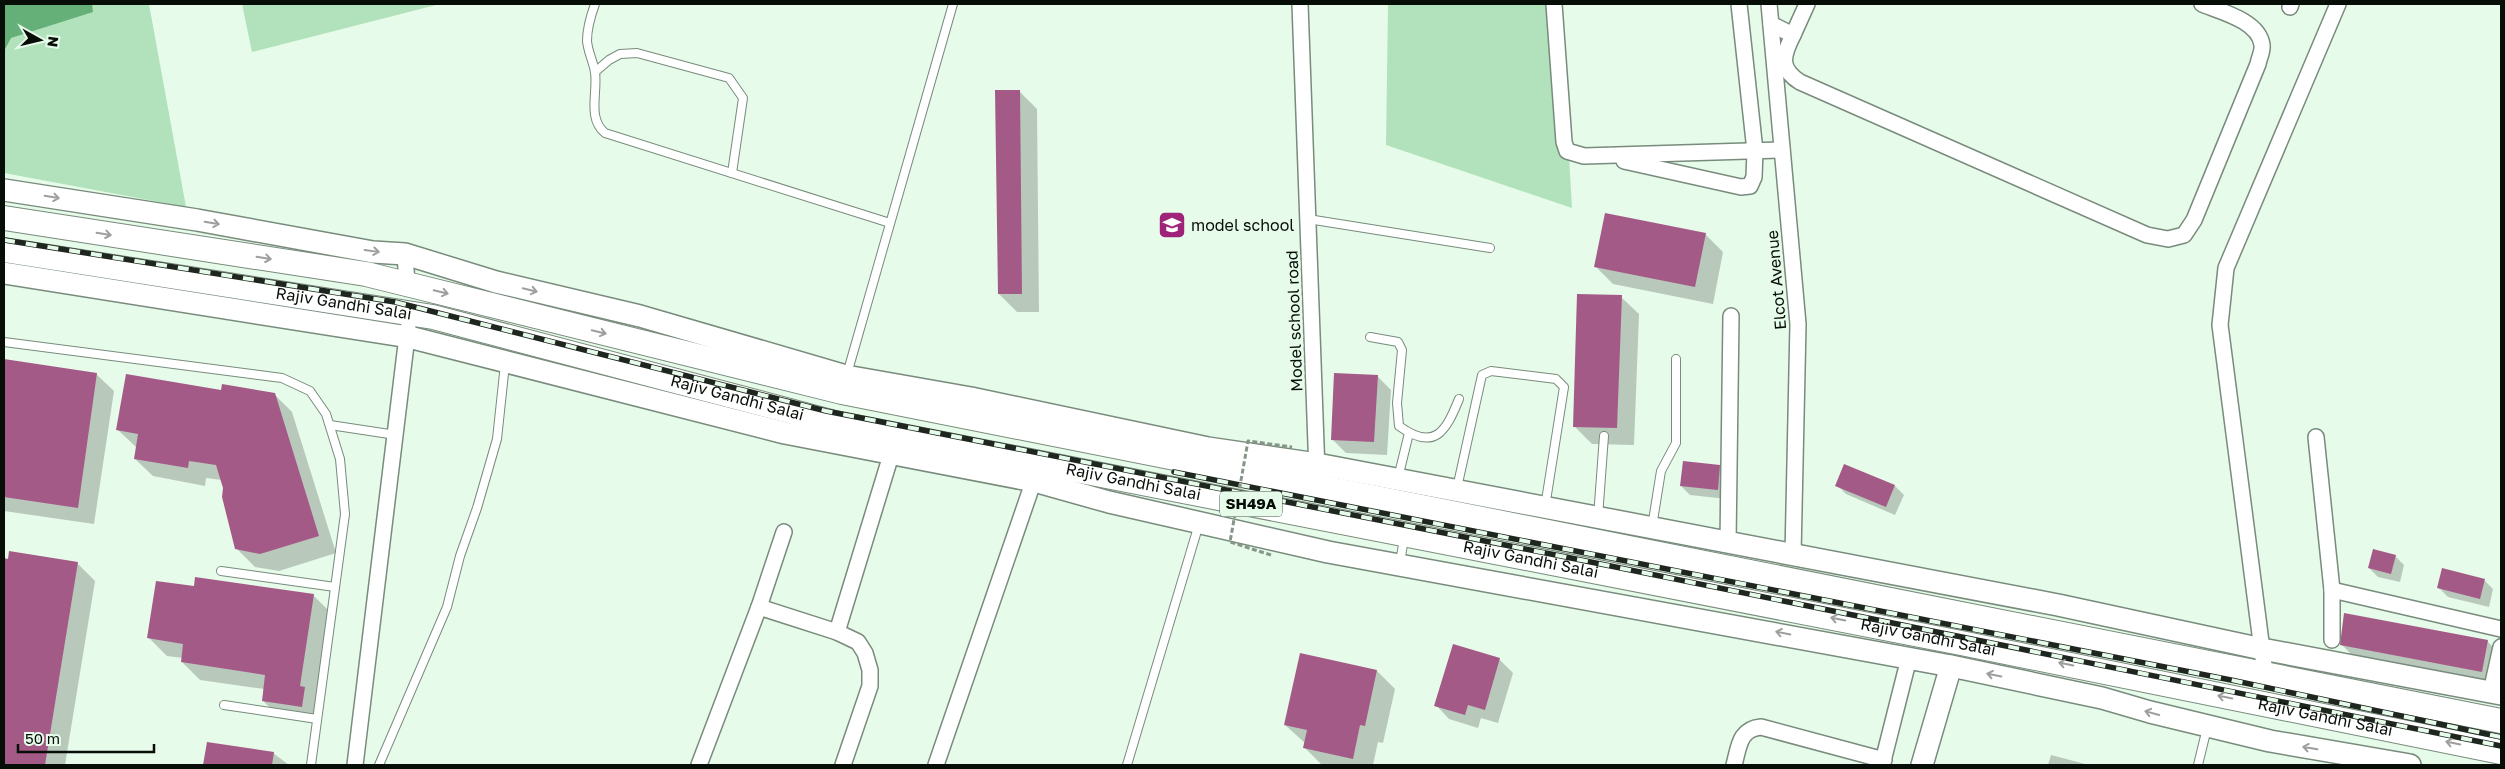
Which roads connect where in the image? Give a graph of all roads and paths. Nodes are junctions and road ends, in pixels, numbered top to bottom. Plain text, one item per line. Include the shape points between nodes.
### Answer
1 (595, 4) edge
2 (953, 4) edge
3 (1300, 4) edge
4 (1554, 4) edge
5 (1739, 4) edge
6 (1769, 4) edge
7 (1807, 4) edge
8 (2202, 4) edge
9 (2338, 4) edge
10 (1771, 24) junction
11 (1793, 35) junction
12 (595, 72) junction
13 (1782, 150) junction
14 (1755, 151) junction
15 (1602, 156) junction
16 (732, 173) junction
17 (4, 190) edge
18 (4, 218) edge
19 (1308, 219) junction
20 (890, 223) junction
21 (1490, 248) dead end
22 (4, 250) edge
23 (218, 251) junction
24 (405, 254) junction
25 (4, 273) edge
26 (213, 282) junction
27 (407, 284) junction
28 (408, 313) junction
29 (1731, 316) dead end
30 (409, 337) junction
31 (1370, 337) dead end
32 (4, 342) edge
33 (1676, 358) dead end
34 (505, 362) junction
35 (844, 384) junction
36 (1459, 399) dead end
37 (330, 425) junction
38 (1409, 434) junction
39 (396, 435) junction
40 (1604, 436) dead end
41 (2316, 437) dead end
42 (1292, 447) dead end
43 (891, 455) junction
44 (1037, 472) junction
45 (1317, 476) junction
46 (1397, 480) junction
47 (1456, 491) junction
48 (1544, 509) junction
49 (1598, 519) junction
50 (1200, 522) junction
51 (1652, 529) junction
52 (784, 532) dead end
53 (1405, 534) junction
54 (1728, 543) junction
55 (1652, 553) junction
56 (1271, 554) dead end
57 (1793, 555) junction
58 (1690, 560) junction
59 (1400, 565) junction
60 (221, 571) dead end
61 (1648, 581) junction
62 (335, 587) junction
63 (1685, 589) junction
64 (2332, 590) junction
65 (759, 607) junction
66 (2501, 629) edge
67 (837, 632) junction
68 (2332, 640) dead end
69 (2501, 647) edge
70 (2143, 649) junction
71 (2262, 649) junction
72 (1909, 658) junction
73 (2034, 658) junction
74 (1951, 666) junction
75 (2265, 673) junction
76 (2137, 680) junction
77 (2030, 683) junction
78 (2496, 693) edge
79 (224, 705) dead end
80 (317, 719) junction
81 (2501, 721) edge
82 (2208, 726) junction
83 (2501, 752) edge
84 (2337, 759) edge
85 (2361, 761) edge
86 (1883, 762) edge
87 (311, 765) edge
88 (355, 765) edge
89 (379, 765) edge
90 (699, 765) edge
91 (842, 765) edge
92 (936, 765) edge
93 (1127, 765) edge
94 (1734, 765) edge
95 (1922, 765) edge
96 (2198, 765) edge
97 (2410, 765) edge

1 - 12 lane via 588,42
2 - 20 lane
3 - 19 street, Model school road
4 - 15 street via 1565,147 1567,151 1584,156
5 - 14 street
6 - 10 street, Elcot Avenue
7 - 11 street
8 - 11 street via 2248,24 2258,32 2263,46 2194,220 2184,235 2168,239 2147,235 1800,82 1788,74 1784,58
9 - 71 street via 2226,268 2220,325
10 - 11 street
10 - 13 street, Elcot Avenue
12 - 16 lane via 594,116 597,127 605,133
12 - 16 lane via 620,54 637,53 729,78 743,98
13 - 14 street
13 - 57 street, Elcot Avenue via 1798,324
14 - 15 street
14 - 15 street via 1754,177 1750,186
16 - 20 lane
17 -> 24 street via 373,252
18 -> 23 main road, Rajiv Gandhi Salai / SH49A
19 - 21 lane
19 - 45 street, Model school road
20 - 35 lane
22 - 26 main road, Rajiv Gandhi Salai / SH49A
23 - 26 main road
23 -> 27 main road, Rajiv Gandhi Salai / SH49A via 366,274
24 - 27 street
24 -> 35 street via 496,282 640,316
25 - 30 street
26 - 28 main road, Rajiv Gandhi Salai / SH49A
27 -> 35 main road, Rajiv Gandhi Salai / SH49A
28 - 30 street
28 - 44 main road, Rajiv Gandhi Salai / SH49A via 440,318 835,423
29 - 54 street
30 - 34 street
30 - 39 street
31 - 38 lane via 1398,342 1402,350 1397,403 1399,426
32 - 37 lane via 282,378 310,391
33 - 51 lane via 1676,443 1661,471
34 - 43 street via 785,433
34 - 89 lane via 497,439 447,607
35 - 45 main road, Rajiv Gandhi Salai / SH49A
36 - 38 lane via 1448,426 1439,435
37 - 39 lane
37 - 62 lane via 340,459 345,514
38 - 46 lane
39 - 88 street
40 - 49 lane
41 - 64 street
42 - 56 path, bridge via 1248,441 1230,542
43 - 44 street
43 - 67 street
44 - 50 street via 1109,502
44 - 53 main road, Rajiv Gandhi Salai / SH49A
44 - 92 street
45 - 46 street
45 - 55 main road, Rajiv Gandhi Salai / SH49A
46 - 47 street
47 - 48 street
47 - 48 lane via 1482,375 1491,371 1556,380 1564,388
48 - 49 street
49 - 51 street
50 - 59 street
50 - 93 lane
51 - 54 street
52 - 65 street
53 - 59 lane
53 - 61 main road, Rajiv Gandhi Salai / SH49A
54 - 57 street
55 - 58 main road, Rajiv Gandhi Salai / SH49A
55 - 61 main road via 1653,571
57 - 71 street via 2058,605
58 - 63 main road
58 - 70 main road, Rajiv Gandhi Salai / SH49A
72 -> 59 street
60 - 62 lane
61 - 63 main road, Rajiv Gandhi Salai / SH49A
62 - 80 lane
73 -> 63 main road, Rajiv Gandhi Salai / SH49A
64 - 66 street
64 - 68 street
65 - 67 street
65 - 90 street
67 - 91 street via 858,642 870,670 870,686
69 - 78 street
70 - 75 main road, Rajiv Gandhi Salai / SH49A
70 - 76 main road
71 - 75 street
71 - 78 street
72 - 74 street
72 - 86 street
76 -> 73 main road, Rajiv Gandhi Salai / SH49A
73 - 77 street
77 -> 74 street
74 - 95 street
75 - 81 main road, Rajiv Gandhi Salai / SH49A
83 -> 76 main road, Rajiv Gandhi Salai / SH49A
82 -> 77 street
79 - 80 lane
80 - 87 lane
84 -> 82 street
82 - 96 lane
84 - 85 street
85 - 97 street
86 - 94 street via 1761,727 1751,728 1744,734

